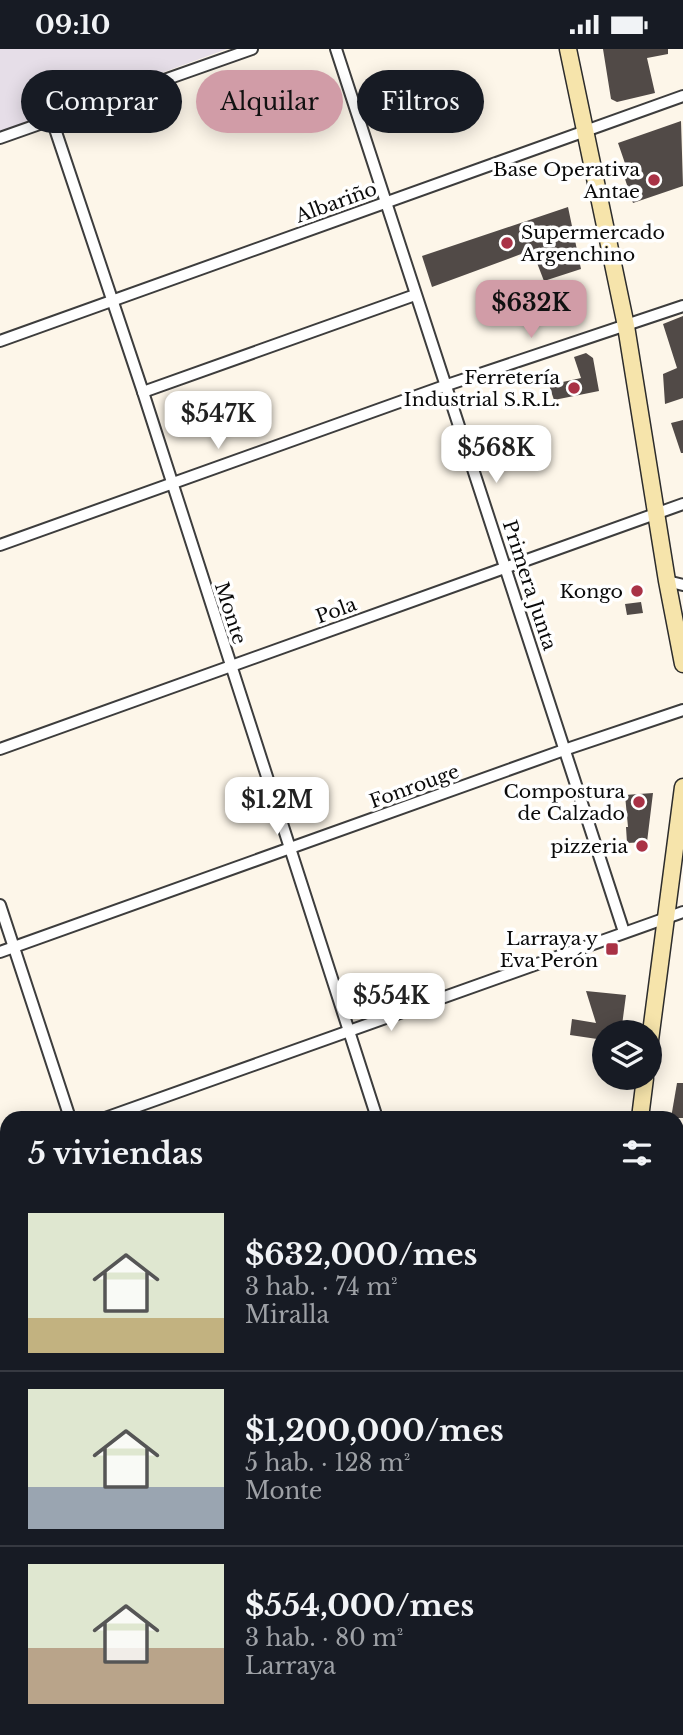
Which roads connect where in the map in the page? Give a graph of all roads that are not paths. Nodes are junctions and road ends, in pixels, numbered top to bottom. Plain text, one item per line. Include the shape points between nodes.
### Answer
1 (252, 49) edge
2 (335, 49) edge
3 (568, 49) edge
4 (182, 74) edge
5 (683, 96) edge
6 (21, 131) edge
7 (584, 131) junction
8 (56, 133) edge
9 (0, 138) edge
10 (386, 203) junction
11 (415, 295) junction
12 (112, 302) junction
13 (683, 306) edge
14 (626, 326) junction
15 (0, 341) edge
16 (447, 385) junction
17 (143, 392) junction
18 (171, 484) junction
19 (683, 504) edge
20 (657, 513) junction
21 (0, 545) edge
22 (506, 568) junction
23 (675, 583) edge
24 (683, 664) edge
25 (230, 667) junction
26 (683, 710) edge
27 (0, 749) edge
28 (564, 750) junction
29 (683, 787) edge
30 (290, 849) junction
31 (0, 905) edge
32 (683, 912) edge
33 (666, 917) junction
34 (624, 932) junction
35 (14, 947) junction
36 (0, 952) edge
37 (653, 1020) edge
38 (350, 1031) junction
39 (644, 1090) edge
40 (68, 1111) edge
41 (125, 1111) edge
42 (375, 1111) edge
43 (641, 1111) edge

1 - 4 street
2 - 10 street, Primera Junta
3 - 7 main road
5 - 7 street, Albariño
6 - 9 street
7 - 10 street, Albariño
7 - 14 main road
8 - 12 street, Monte
10 - 11 street, Primera Junta
10 - 12 street, Albariño
11 - 16 street, Primera Junta
11 - 17 street
12 - 15 street, Albariño
12 - 17 street, Monte
13 - 14 street
14 - 16 street
14 - 20 main road
16 - 18 street
16 - 22 street, Primera Junta
17 - 18 street, Monte
18 - 21 street
18 - 25 street, Monte
19 - 20 street, Pola
20 - 22 street, Pola
20 - 23 main road
22 - 25 street, Pola
22 - 28 street, Primera Junta
23 - 24 main road
25 - 27 street, Pola
25 - 30 street, Monte
26 - 28 street, Fonrouge
28 - 30 street, Fonrouge
28 - 34 street, Primera Junta
29 - 33 main road
30 - 35 street, Fonrouge
30 - 38 street, Monte
31 - 35 street
32 - 33 street
33 - 34 street
33 - 37 main road
34 - 38 street
35 - 36 street, Fonrouge
35 - 40 street
38 - 41 street
38 - 42 street, Monte
39 - 43 main road

